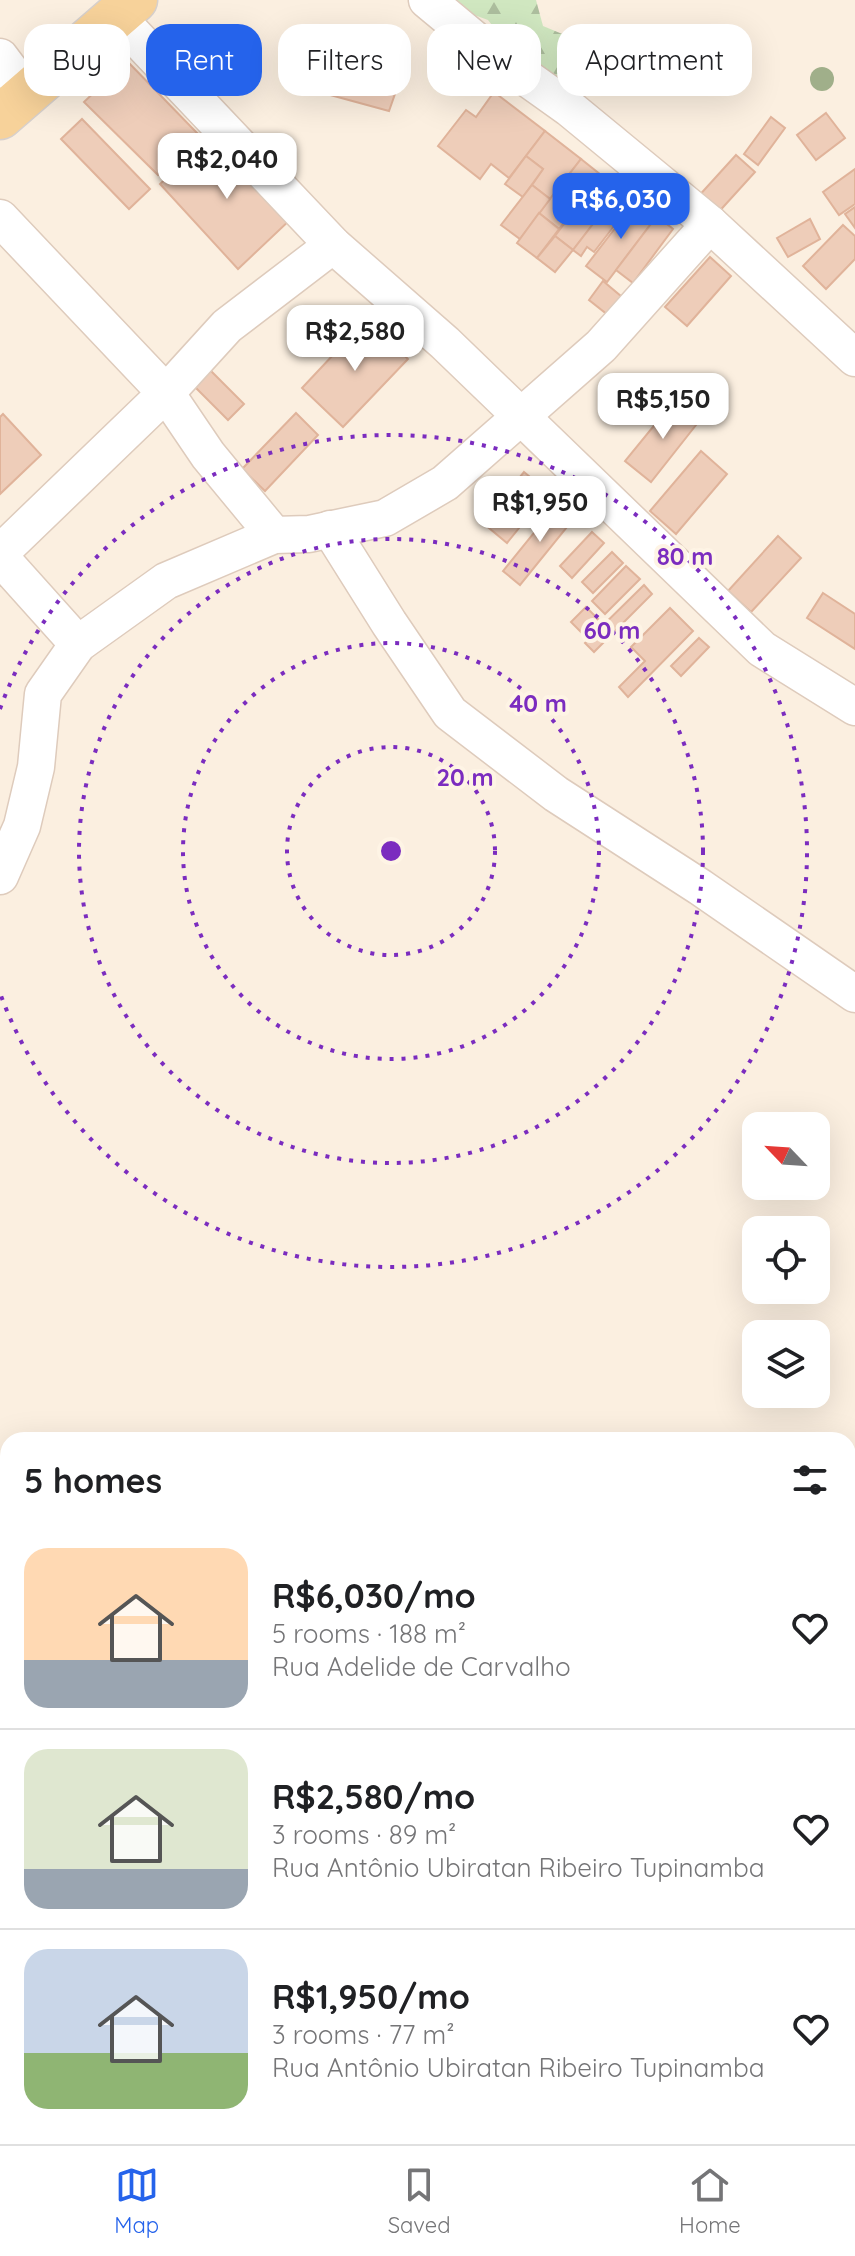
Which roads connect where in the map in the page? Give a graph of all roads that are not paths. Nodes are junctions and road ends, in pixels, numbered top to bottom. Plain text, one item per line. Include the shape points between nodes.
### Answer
1 (427, 0) edge
2 (126, 8) edge
3 (0, 57) edge
4 (13, 105) edge
5 (0, 218) edge
6 (710, 224) junction
7 (333, 245) junction
8 (855, 358) edge
9 (166, 393) junction
10 (523, 417) junction
11 (330, 529) junction
12 (274, 535) junction
13 (0, 555) edge
14 (78, 644) junction
15 (855, 707) edge
16 (0, 876) edge
17 (855, 994) edge

1 - 6 street
2 - 4 main road
2 - 7 street
3 - 4 street
5 - 9 street
6 - 8 street
6 - 10 street via 601,346
7 - 9 street via 227,326
7 - 10 street
9 - 12 street via 208,455
9 - 13 street
10 - 11 street via 445,483 385,518
10 - 15 street via 762,649
11 - 12 street
11 - 17 street via 450,713 556,794
12 - 14 street via 166,581
13 - 14 street
14 - 16 street via 43,694 36,767 22,826

